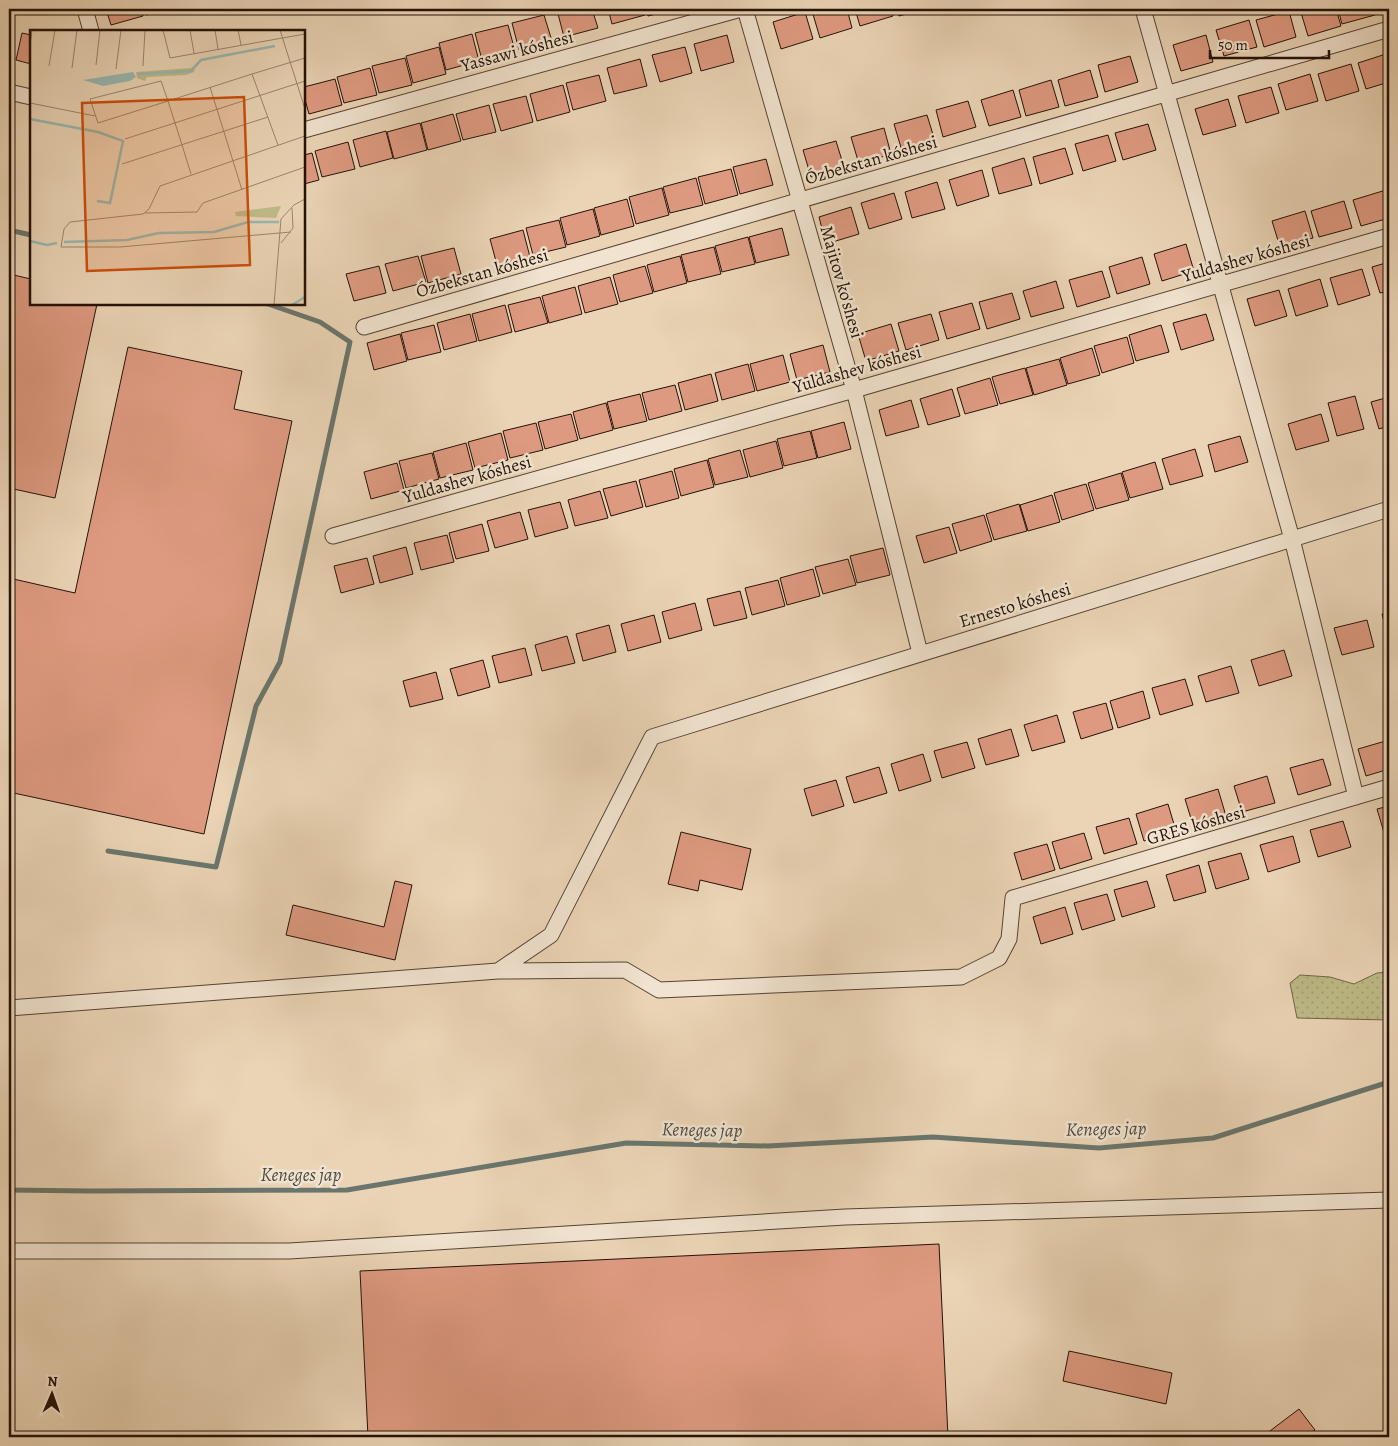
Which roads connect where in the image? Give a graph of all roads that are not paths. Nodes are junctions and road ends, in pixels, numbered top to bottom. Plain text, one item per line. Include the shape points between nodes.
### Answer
1 (85, 9) edge
2 (743, 9) edge
3 (1144, 9) edge
4 (1389, 29) edge
5 (91, 30) edge
6 (9, 92) edge
7 (1168, 93) junction
8 (30, 97) edge
9 (305, 130) edge
10 (800, 201) junction
11 (1389, 236) edge
12 (1221, 284) junction
13 (364, 326) dead end
14 (854, 390) junction
15 (1389, 509) edge
16 (333, 536) dead end
17 (1292, 539) junction
18 (920, 654) junction
19 (1389, 787) edge
20 (1356, 797) junction
21 (498, 971) junction
22 (9, 1008) edge
23 (1389, 1200) edge
24 (9, 1251) edge

1 - 5 street
2 - 9 street, Yassawi kóshesi
2 - 10 street, Majitov ko'shesi
3 - 7 street
4 - 7 street, Ózbekstan kóshesi
6 - 8 street
7 - 10 street, Ózbekstan kóshesi
7 - 12 street
10 - 13 street, Ózbekstan kóshesi
10 - 14 street, Majitov ko'shesi
11 - 12 street, Yuldashev kóshesi
12 - 14 street, Yuldashev kóshesi
12 - 17 street
14 - 16 street, Yuldashev kóshesi
14 - 18 street, Majitov ko'shesi
15 - 17 street, Ernesto kóshesi
17 - 18 street, Ernesto kóshesi
17 - 20 street
18 - 21 street, Ernesto kóshesi via 652,737 551,935
19 - 20 street, GRES kóshesi
20 - 21 street, GRES kóshesi via 1013,898 1009,939 999,958 961,978 659,990 625,970
21 - 22 street
23 - 24 street via 845,1217 289,1251

